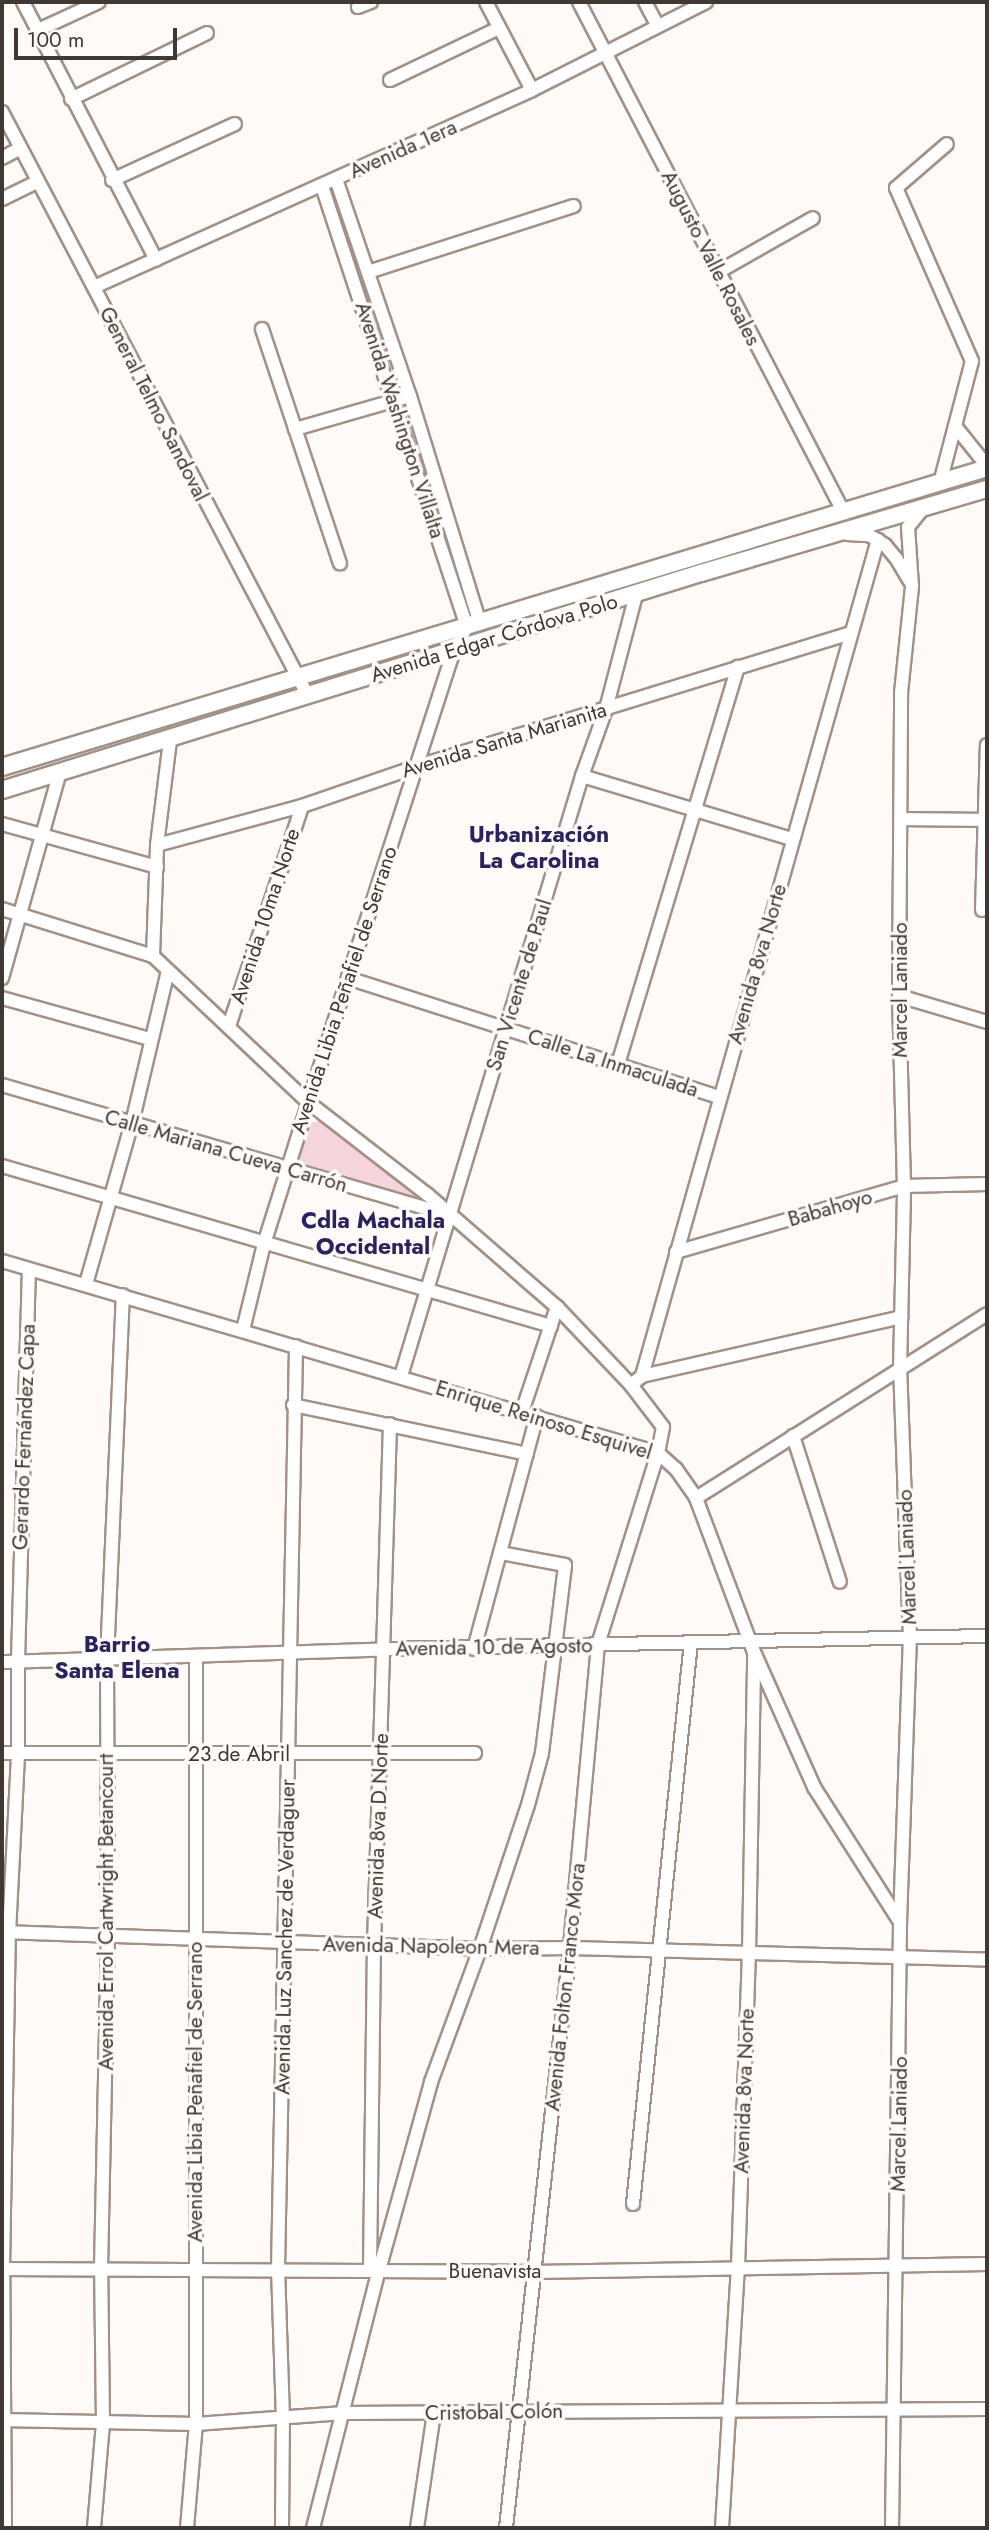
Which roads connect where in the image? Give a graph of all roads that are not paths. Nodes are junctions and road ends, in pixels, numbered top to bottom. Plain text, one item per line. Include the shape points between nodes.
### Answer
1 (23, 2) edge
2 (99, 2) edge
3 (371, 2) edge
4 (486, 2) edge
5 (579, 2) edge
6 (645, 2) edge
7 (706, 2) edge
8 (358, 7) dead end
9 (658, 26) junction
10 (499, 28) junction
11 (36, 31) junction
12 (207, 33) dead end
13 (605, 52) junction
14 (390, 80) dead end
15 (532, 90) junction
16 (71, 99) junction
17 (2, 112) edge
18 (235, 124) dead end
19 (947, 144) dead end
20 (21, 148) junction
21 (2, 158) edge
22 (336, 179) junction
23 (112, 180) junction
24 (37, 182) junction
25 (322, 185) junction
26 (2, 199) edge
27 (574, 206) dead end
28 (813, 218) dead end
29 (156, 260) junction
30 (368, 272) junction
31 (718, 272) junction
32 (94, 287) junction
33 (262, 329) dead end
34 (410, 396) junction
35 (395, 401) junction
36 (955, 426) junction
37 (295, 429) junction
38 (987, 467) edge
39 (940, 483) junction
40 (987, 489) edge
41 (924, 507) junction
42 (844, 513) junction
43 (837, 534) junction
44 (878, 540) junction
45 (340, 563) dead end
46 (912, 586) junction
47 (636, 595) junction
48 (474, 624) junction
49 (851, 633) junction
50 (453, 652) junction
51 (738, 667) junction
52 (297, 678) junction
53 (308, 696) junction
54 (606, 709) junction
55 (170, 740) junction
56 (987, 745) edge
57 (2, 767) edge
58 (415, 767) junction
59 (60, 771) junction
60 (583, 776) junction
61 (2, 790) edge
62 (302, 806) junction
63 (696, 810) junction
64 (901, 819) junction
65 (986, 820) edge
66 (2, 824) edge
67 (40, 834) junction
68 (792, 839) junction
69 (158, 845) junction
70 (157, 867) junction
71 (2, 909) edge
72 (982, 909) dead end
73 (19, 914) junction
74 (153, 956) junction
75 (169, 971) junction
76 (2, 978) edge
77 (348, 978) junction
78 (899, 996) junction
79 (2, 998) edge
80 (987, 1022) edge
81 (229, 1026) junction
82 (505, 1029) junction
83 (150, 1039) junction
84 (618, 1064) junction
85 (2, 1085) edge
86 (719, 1097) junction
87 (309, 1102) junction
88 (132, 1123) junction
89 (2, 1166) edge
90 (288, 1170) junction
91 (987, 1184) edge
92 (904, 1186) junction
93 (109, 1195) junction
94 (450, 1215) junction
95 (264, 1244) junction
96 (676, 1252) junction
97 (2, 1261) edge
98 (29, 1270) junction
99 (86, 1284) junction
100 (425, 1289) junction
101 (123, 1295) junction
102 (557, 1307) junction
103 (987, 1314) edge
104 (901, 1317) junction
105 (551, 1326) junction
106 (243, 1330) junction
107 (296, 1346) junction
108 (900, 1369) junction
109 (401, 1376) junction
110 (642, 1376) junction
111 (631, 1385) junction
112 (293, 1405) junction
113 (522, 1412) junction
114 (537, 1416) junction
115 (390, 1424) junction
116 (793, 1436) junction
117 (658, 1453) junction
118 (527, 1454) junction
119 (696, 1498) junction
120 (500, 1553) junction
121 (840, 1582) dead end
122 (987, 1636) edge
123 (910, 1638) junction
124 (691, 1642) junction
125 (598, 1645) junction
126 (556, 1646) junction
127 (752, 1646) junction
128 (384, 1649) junction
129 (474, 1649) junction
130 (289, 1653) junction
131 (196, 1656) junction
132 (107, 1658) junction
133 (18, 1661) junction
134 (2, 1662) edge
135 (2, 1753) edge
136 (18, 1753) junction
137 (106, 1753) junction
138 (475, 1753) dead end
139 (196, 1754) junction
140 (289, 1754) junction
141 (380, 1754) junction
142 (900, 1922) junction
143 (5, 1933) edge
144 (108, 1938) junction
145 (195, 1938) junction
146 (284, 1942) junction
147 (374, 1945) junction
148 (570, 1948) junction
149 (480, 1949) junction
150 (659, 1951) junction
151 (749, 1953) junction
152 (901, 1957) junction
153 (987, 1960) edge
154 (633, 2204) dead end
155 (987, 2264) edge
156 (896, 2265) junction
157 (738, 2267) junction
158 (196, 2268) junction
159 (3, 2269) edge
160 (101, 2269) junction
161 (278, 2269) junction
162 (374, 2270) junction
163 (534, 2272) junction
164 (729, 2409) junction
165 (893, 2409) junction
166 (987, 2409) edge
167 (344, 2413) junction
168 (434, 2413) junction
169 (517, 2413) junction
170 (284, 2419) junction
171 (4, 2420) edge
172 (103, 2422) junction
173 (196, 2424) junction
174 (5, 2528) edge
175 (94, 2528) edge
176 (187, 2528) edge
177 (282, 2528) edge
178 (313, 2528) edge
179 (417, 2528) edge
180 (506, 2528) edge
181 (722, 2528) edge
182 (892, 2528) edge

1 - 11 street
2 - 11 street
3 - 8 street
4 - 10 street
5 - 13 street, Augusto Valle Rosales
6 - 9 street
7 - 9 street, Avenida 1era
9 - 13 street, Avenida 1era
10 - 14 street
10 - 15 street
11 - 16 street
12 - 16 street
13 - 15 street, Avenida 1era
13 - 31 street, Augusto Valle Rosales
15 - 22 street, Avenida 1era
16 - 23 street
17 - 20 street, General Telmo Sandoval
18 - 23 street
19 - 36 street via 896,188 972,361
20 - 21 street
20 - 24 street, General Telmo Sandoval
22 - 25 street, Avenida 1era
22 - 30 street, Avenida Washington Villalta
23 - 29 street
24 - 26 street
24 - 32 street, General Telmo Sandoval
25 - 29 street, Avenida 1era
25 - 35 street, Avenida Washington Villalta
27 - 30 street
28 - 31 street
29 - 32 street, Avenida 1era
30 - 34 street, Avenida Washington Villalta
31 - 42 street, Augusto Valle Rosales
32 - 52 street, General Telmo Sandoval
33 - 37 street
34 - 35 street
34 - 48 street, Avenida Washington Villalta
35 - 37 street
35 - 48 street, Avenida Washington Villalta
36 - 38 street
36 - 39 street
37 - 45 street
38 - 39 main road, Avenida Edgar Córdova Polo
39 - 42 main road, Avenida Edgar Córdova Polo
40 - 41 main road, Avenida Edgar Córdova Polo
41 - 43 main road, Avenida Edgar Córdova Polo
41 - 46 street, Marcel Laniado via 908,527
42 - 48 main road, Avenida Edgar Córdova Polo
43 - 44 street
43 - 47 main road, Avenida Edgar Córdova Polo
44 - 46 street via 896,558
44 - 49 street, Avenida 8va Norte
46 - 64 street, Marcel Laniado via 901,693
47 - 50 main road, Avenida Edgar Córdova Polo
47 - 54 street, San Vicente de Paul
48 - 50 street
48 - 52 main road, Avenida Edgar Córdova Polo
49 - 51 street, Avenida Santa Marianita
49 - 68 street, Avenida 8va Norte
50 - 53 main road, Avenida Edgar Córdova Polo
50 - 58 street, Avenida Libia Peñafiel de Serrano
51 - 54 street, Avenida Santa Marianita
51 - 63 street
52 - 53 street, General Telmo Sandoval
52 - 57 main road, Avenida Edgar Córdova Polo
53 - 55 main road, Avenida Edgar Córdova Polo
54 - 58 street, Avenida Santa Marianita
54 - 60 street, San Vicente de Paul
55 - 59 main road, Avenida Edgar Córdova Polo
55 - 69 street
56 - 65 street
58 - 62 street, Avenida Santa Marianita
58 - 77 street, Avenida Libia Peñafiel de Serrano
59 - 61 main road, Avenida Edgar Córdova Polo
59 - 67 street
60 - 63 street
60 - 82 street, San Vicente de Paul
62 - 69 street, Avenida Santa Marianita
62 - 81 street, Avenida 10ma Norte
63 - 68 street
63 - 84 street
64 - 65 street
64 - 78 street, Marcel Laniado
65 - 72 street
66 - 67 street
67 - 70 street
67 - 73 street
68 - 86 street, Avenida 8va Norte
69 - 70 street
70 - 74 street
71 - 73 street
73 - 74 street
73 - 76 street
74 - 75 street, Avenida Folton Franco Mora
75 - 81 street, Avenida Folton Franco Mora
75 - 83 street
77 - 82 street, Calle La Inmaculada
77 - 87 street, Avenida Libia Peñafiel de Serrano
78 - 80 street
78 - 92 street, Marcel Laniado
79 - 83 street
81 - 87 street, Avenida Folton Franco Mora
82 - 84 street, Calle La Inmaculada
82 - 94 street, San Vicente de Paul
83 - 88 street
84 - 86 street, Calle La Inmaculada
85 - 88 street, Calle Mariana Cueva Carrón
86 - 96 street, Avenida 8va Norte
87 - 90 street, Avenida Libia Peñafiel de Serrano
87 - 94 street, Avenida Folton Franco Mora
88 - 90 street, Calle Mariana Cueva Carrón
88 - 93 street
89 - 93 street
90 - 94 street, Calle Mariana Cueva Carrón
90 - 95 street, Avenida Libia Peñafiel de Serrano
91 - 92 street, Babahoyo
92 - 96 street, Babahoyo
92 - 104 street, Marcel Laniado
93 - 95 street
93 - 99 street
94 - 100 street, San Vicente de Paul
94 - 102 street, Avenida Folton Franco Mora
95 - 100 street
95 - 106 street, Avenida Libia Peñafiel de Serrano
96 - 110 street, Avenida 8va Norte
97 - 98 street, Enrique Reinoso Esquivel
98 - 99 street, Enrique Reinoso Esquivel
98 - 133 street, Gerardo Fernández Capa
99 - 101 street, Enrique Reinoso Esquivel
100 - 105 street
100 - 109 street, San Vicente de Paul
101 - 106 street, Enrique Reinoso Esquivel
101 - 132 street, Avenida Errol Cartwright Betancourt
102 - 105 street
102 - 111 street, Avenida Folton Franco Mora
103 - 108 street
104 - 108 street, Marcel Laniado
104 - 110 street
105 - 113 street
106 - 107 street, Enrique Reinoso Esquivel
107 - 109 street, Enrique Reinoso Esquivel
107 - 112 street, Avenida Luz Sanchez de Verdaguer
108 - 116 street
108 - 123 street, Marcel Laniado
109 - 113 street, Enrique Reinoso Esquivel
110 - 111 street
111 - 117 street, Avenida Folton Franco Mora via 661,1422
112 - 115 street
112 - 130 street, Avenida Luz Sanchez de Verdaguer
113 - 114 street, Enrique Reinoso Esquivel
114 - 117 street, Enrique Reinoso Esquivel
114 - 118 street
115 - 118 street
115 - 128 street, Avenida 8va D Norte
116 - 119 street
116 - 121 street
117 - 119 street, Enrique Reinoso Esquivel
117 - 125 street, Avenida Folton Franco Mora
118 - 120 street
119 - 127 street, Enrique Reinoso Esquivel
120 - 126 street via 565,1565
120 - 129 street
122 - 123 street, Avenida 10 de Agosto
123 - 127 street, Avenida 10 de Agosto
123 - 142 street, Marcel Laniado
124 - 125 street, Avenida 10 de Agosto
124 - 127 street, Avenida 10 de Agosto
124 - 150 street
125 - 126 street, Avenida 10 de Agosto
125 - 148 street, Avenida Folton Franco Mora
126 - 129 street, Avenida 10 de Agosto
126 - 149 street via 542,1753
127 - 142 street, Enrique Reinoso Esquivel via 814,1787
127 - 151 street, Avenida 8va Norte
128 - 129 street, Avenida 10 de Agosto
128 - 130 street, Avenida 10 de Agosto
128 - 141 street, Avenida 8va D Norte
130 - 131 street, Avenida 10 de Agosto
130 - 140 street, Avenida Luz Sanchez de Verdaguer
131 - 132 street, Avenida 10 de Agosto
131 - 139 street, Avenida Libia Peñafiel de Serrano
132 - 133 street, Avenida 10 de Agosto
132 - 137 street, Avenida Errol Cartwright Betancourt
133 - 134 street, Avenida 10 de Agosto
133 - 136 street, Gerardo Fernández Capa
135 - 136 street, 23 de Abril
136 - 137 street, 23 de Abril
136 - 143 street, Gerardo Fernández Capa
137 - 139 street, 23 de Abril
137 - 144 street, Avenida Errol Cartwright Betancourt
138 - 141 street, 23 de Abril
139 - 140 street, 23 de Abril
139 - 145 street, Avenida Libia Peñafiel de Serrano
140 - 141 street, 23 de Abril
140 - 146 street, Avenida Luz Sanchez de Verdaguer
141 - 147 street, Avenida 8va D Norte
142 - 152 street, Marcel Laniado
143 - 144 street, Avenida Napoleon Mera
143 - 159 street, Gerardo Fernández Capa
144 - 145 street, Avenida Napoleon Mera
144 - 160 street, Avenida Errol Cartwright Betancourt
145 - 146 street, Avenida Napoleon Mera
145 - 158 street, Avenida Libia Peñafiel de Serrano
146 - 147 street, Avenida Napoleon Mera
146 - 161 street, Avenida Luz Sanchez de Verdaguer
147 - 149 street, Avenida Napoleon Mera
147 - 162 street, Avenida 8va D Norte
148 - 149 street, Avenida Napoleon Mera
148 - 150 street, Avenida Napoleon Mera
148 - 163 street, Avenida Folton Franco Mora
149 - 162 street via 431,2082
150 - 151 street, Avenida Napoleon Mera
150 - 154 street
151 - 152 street, Avenida Napoleon Mera
151 - 157 street, Avenida 8va Norte
152 - 153 street, Avenida Napoleon Mera
152 - 156 street, Marcel Laniado
155 - 156 street, Buenavista
156 - 157 street, Buenavista
156 - 165 street, Marcel Laniado
157 - 163 street, Buenavista
157 - 164 street, Avenida 8va Norte
158 - 160 street, Buenavista
158 - 161 street, Buenavista
158 - 173 street, Avenida Libia Peñafiel de Serrano
159 - 160 street, Buenavista
159 - 171 street, Gerardo Fernández Capa
160 - 172 street, Avenida Errol Cartwright Betancourt
161 - 162 street, Buenavista
161 - 170 street, Avenida Luz Sanchez de Verdaguer
162 - 163 street, Buenavista
162 - 167 street
163 - 169 street, Avenida Folton Franco Mora
164 - 165 street, Cristobal Colón
164 - 169 street, Cristobal Colón
164 - 181 street, Avenida 8va Norte
165 - 166 street, Cristobal Colón
165 - 182 street, Marcel Laniado
167 - 168 street, Cristobal Colón
167 - 170 street, Cristobal Colón
167 - 178 street
168 - 169 street, Cristobal Colón
168 - 179 street
169 - 180 street, Avenida Folton Franco Mora
170 - 173 street, Cristobal Colón
170 - 177 street, Avenida Luz Sanchez de Verdaguer
171 - 172 street, Cristobal Colón
171 - 174 street, Gerardo Fernández Capa
172 - 173 street, Cristobal Colón
172 - 175 street, Avenida Errol Cartwright Betancourt
173 - 176 street, Avenida Libia Peñafiel de Serrano

